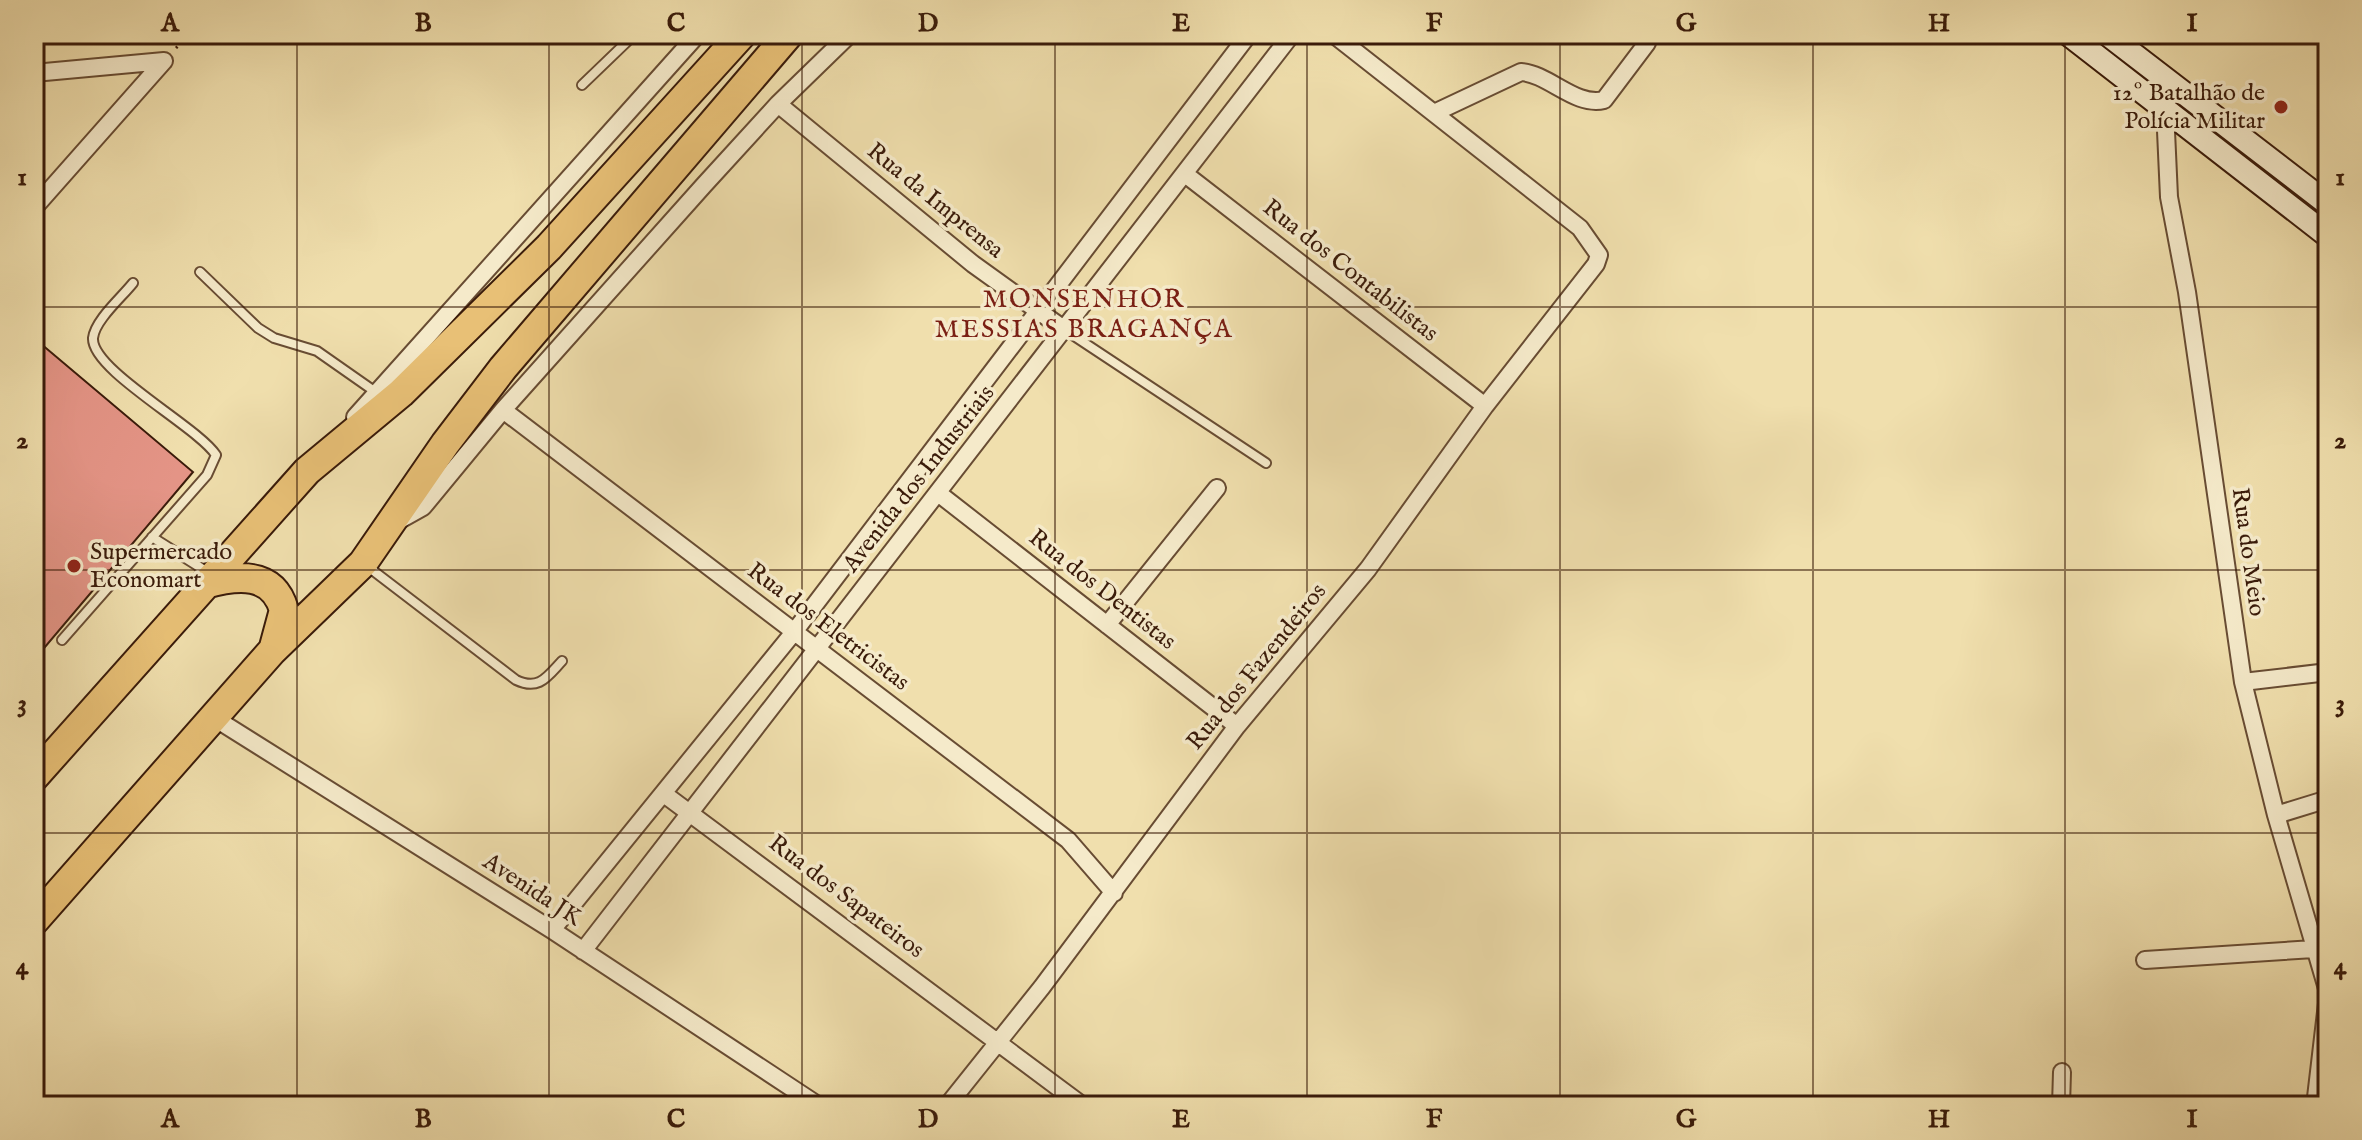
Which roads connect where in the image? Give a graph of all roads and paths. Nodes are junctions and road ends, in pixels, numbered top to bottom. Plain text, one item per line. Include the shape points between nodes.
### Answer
1 (191, 34) edge
2 (635, 34) edge
3 (698, 34) edge
4 (742, 34) edge
5 (789, 34) edge
6 (803, 34) edge
7 (850, 34) edge
8 (1249, 34) edge
9 (1292, 34) edge
10 (1333, 34) edge
11 (2068, 34) edge
12 (2107, 34) edge
13 (1647, 43) dead end
14 (164, 61) junction
15 (34, 73) edge
16 (582, 85) dead end
17 (778, 104) junction
18 (2165, 109) junction
19 (1434, 113) junction
20 (674, 169) junction
21 (1185, 174) junction
22 (2328, 204) edge
23 (34, 208) edge
24 (2328, 236) edge
25 (200, 272) dead end
26 (133, 283) dead end
27 (1036, 311) junction
28 (1065, 330) junction
29 (377, 393) junction
30 (1485, 406) junction
31 (503, 410) junction
32 (1266, 463) dead end
33 (307, 471) junction
34 (1217, 488) dead end
35 (938, 493) junction
36 (386, 528) junction
37 (152, 537) junction
38 (363, 563) junction
39 (209, 580) junction
40 (1107, 625) junction
41 (794, 632) junction
42 (62, 640) dead end
43 (818, 649) junction
44 (272, 651) junction
45 (562, 661) dead end
46 (2328, 672) edge
47 (2243, 682) junction
48 (216, 719) junction
49 (1237, 726) junction
50 (34, 777) edge
51 (664, 794) junction
52 (2328, 799) edge
53 (690, 810) junction
54 (2276, 815) junction
55 (82, 871) junction
56 (34, 885) edge
57 (1114, 893) junction
58 (34, 921) edge
59 (552, 930) junction
60 (2314, 949) junction
61 (583, 951) junction
62 (2145, 960) dead end
63 (2328, 994) edge
64 (996, 1044) junction
65 (2062, 1072) dead end
66 (819, 1106) edge
67 (947, 1106) edge
68 (1083, 1106) edge
69 (2061, 1106) edge
70 (2315, 1106) edge

1 - 14 path
2 - 16 lane
3 - 29 street
4 - 33 highway via 549,247 401,393
5 - 20 highway
6 - 20 highway
7 - 17 street
8 - 27 street, Avenida dos Industriais
9 - 21 street, Avenida dos Industriais
10 - 19 street
11 - 18 main road
12 - 22 main road
13 - 19 street via 1604,100 1580,98 1535,73 1521,72
14 - 15 street
14 - 23 street
17 - 27 street, Rua da Imprensa
17 - 31 street
18 - 24 main road
18 - 47 street, Rua do Meio via 2169,197
19 - 30 street, Rua dos Fazendeiros via 1580,228 1599,255
20 - 36 highway via 503,368
21 - 28 street, Avenida dos Industriais
21 - 30 street, Rua dos Contabilistas
25 - 29 lane via 258,328 317,351
26 - 37 lane via 97,328 96,350 216,455 214,465
27 - 28 street, Rua da Imprensa
27 - 41 street, Avenida dos Industriais
28 - 32 lane
28 - 35 street, Avenida dos Industriais
29 - 33 street
30 - 49 street, Rua dos Fazendeiros via 1368,569
31 - 36 street via 423,507
31 - 41 street, Rua dos Eletricistas
33 - 39 highway
34 - 40 street
35 - 40 street, Rua dos Dentistas
35 - 43 street, Avenida dos Industriais
36 - 38 highway
37 - 39 lane
37 - 42 lane
38 - 44 highway
38 - 45 lane via 516,680 529,686 541,683
39 - 44 highway via 259,579 272,588 284,610
39 - 50 highway
40 - 49 street, Rua dos Dentistas
41 - 43 street, Rua dos Eletricistas
41 - 51 street, Avenida dos Industriais
43 - 53 street, Avenida dos Industriais
43 - 57 street, Rua dos Eletricistas via 1068,840
44 - 48 highway
46 - 47 street
47 - 54 street, Rua do Meio
48 - 55 highway
48 - 59 street, Avenida JK
49 - 57 street, Rua dos Fazendeiros
51 - 53 street, Rua dos Sapateiros
51 - 59 street, Avenida dos Industriais
52 - 54 street
53 - 61 street, Avenida dos Industriais
53 - 64 street, Rua dos Sapateiros
54 - 60 street, Rua do Meio
55 - 56 highway
55 - 58 highway
57 - 64 street, Rua dos Fazendeiros
59 - 61 street, Avenida JK
60 - 62 street
60 - 63 street, Rua do Meio
61 - 66 street, Avenida JK
63 - 70 street
64 - 67 street, Rua dos Fazendeiros
64 - 68 street, Rua dos Sapateiros
65 - 69 street

